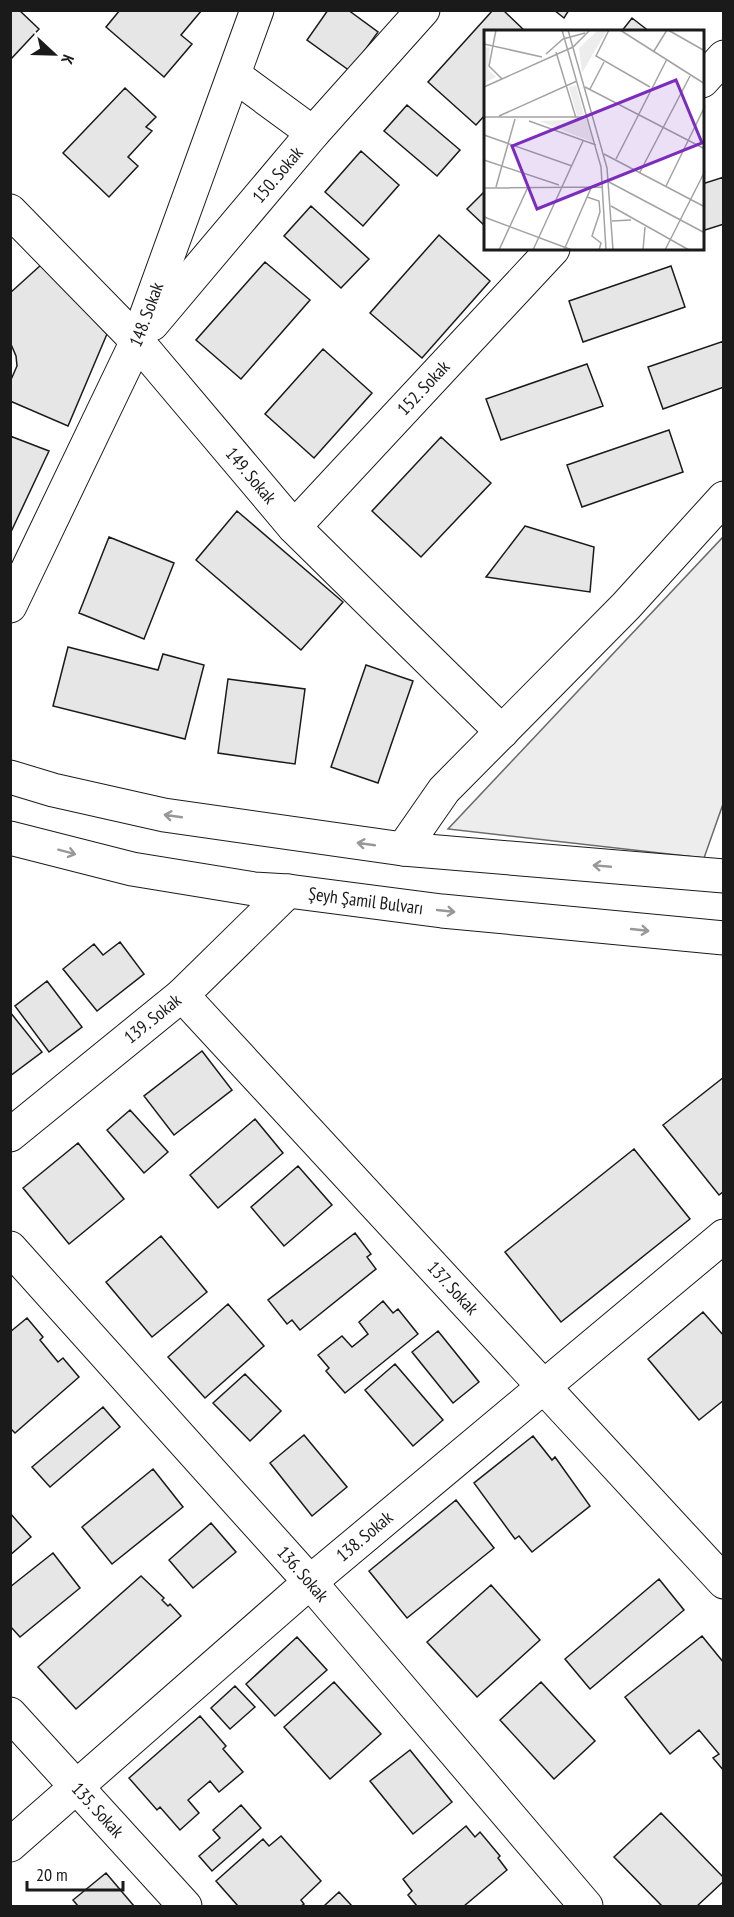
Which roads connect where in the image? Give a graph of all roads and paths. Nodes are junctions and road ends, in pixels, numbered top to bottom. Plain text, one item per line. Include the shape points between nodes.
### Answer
1 (258, 10) edge
2 (423, 10) edge
3 (723, 57) edge
4 (234, 75) junction
5 (704, 79) edge
6 (314, 133) junction
7 (10, 210) edge
8 (552, 250) edge
9 (137, 341) junction
10 (723, 498) edge
11 (294, 527) junction
12 (10, 606) edge
13 (502, 732) junction
14 (10, 777) edge
15 (10, 837) edge
16 (403, 849) junction
17 (722, 872) edge
18 (288, 891) junction
19 (723, 938) edge
20 (182, 995) junction
21 (10, 1136) edge
22 (723, 1236) edge
23 (10, 1248) edge
24 (543, 1387) junction
25 (310, 1582) junction
26 (723, 1582) edge
27 (10, 1714) edge
28 (77, 1787) junction
29 (10, 1845) edge
30 (185, 1906) edge
31 (586, 1906) edge

1 - 4 street, 148. Sokak
2 - 6 street, 150. Sokak
3 - 5 street
4 - 6 street
4 - 9 street, 148. Sokak
6 - 9 street, 150. Sokak
7 - 9 street, 149. Sokak
8 - 11 street, 152. Sokak
9 - 11 street, 149. Sokak
9 - 12 street, 148. Sokak
10 - 13 street via 626,606
11 - 13 street, 149. Sokak
13 - 16 street via 444,790
16 -> 14 street via 164,815
15 -> 18 street, Şeyh Şamil Bulvarı via 132,869
17 -> 16 street
18 -> 19 street, Şeyh Şamil Bulvarı via 442,911
18 - 20 street, 139. Sokak
20 - 21 street, 139. Sokak
20 - 24 street, 137. Sokak
22 - 24 street, 138. Sokak
23 - 25 street, 136. Sokak
24 - 25 street, 138. Sokak
24 - 26 street, 137. Sokak
25 - 28 street, 138. Sokak
25 - 31 street, 136. Sokak
27 - 28 street, 135. Sokak
28 - 29 street, 138. Sokak
28 - 30 street, 135. Sokak

